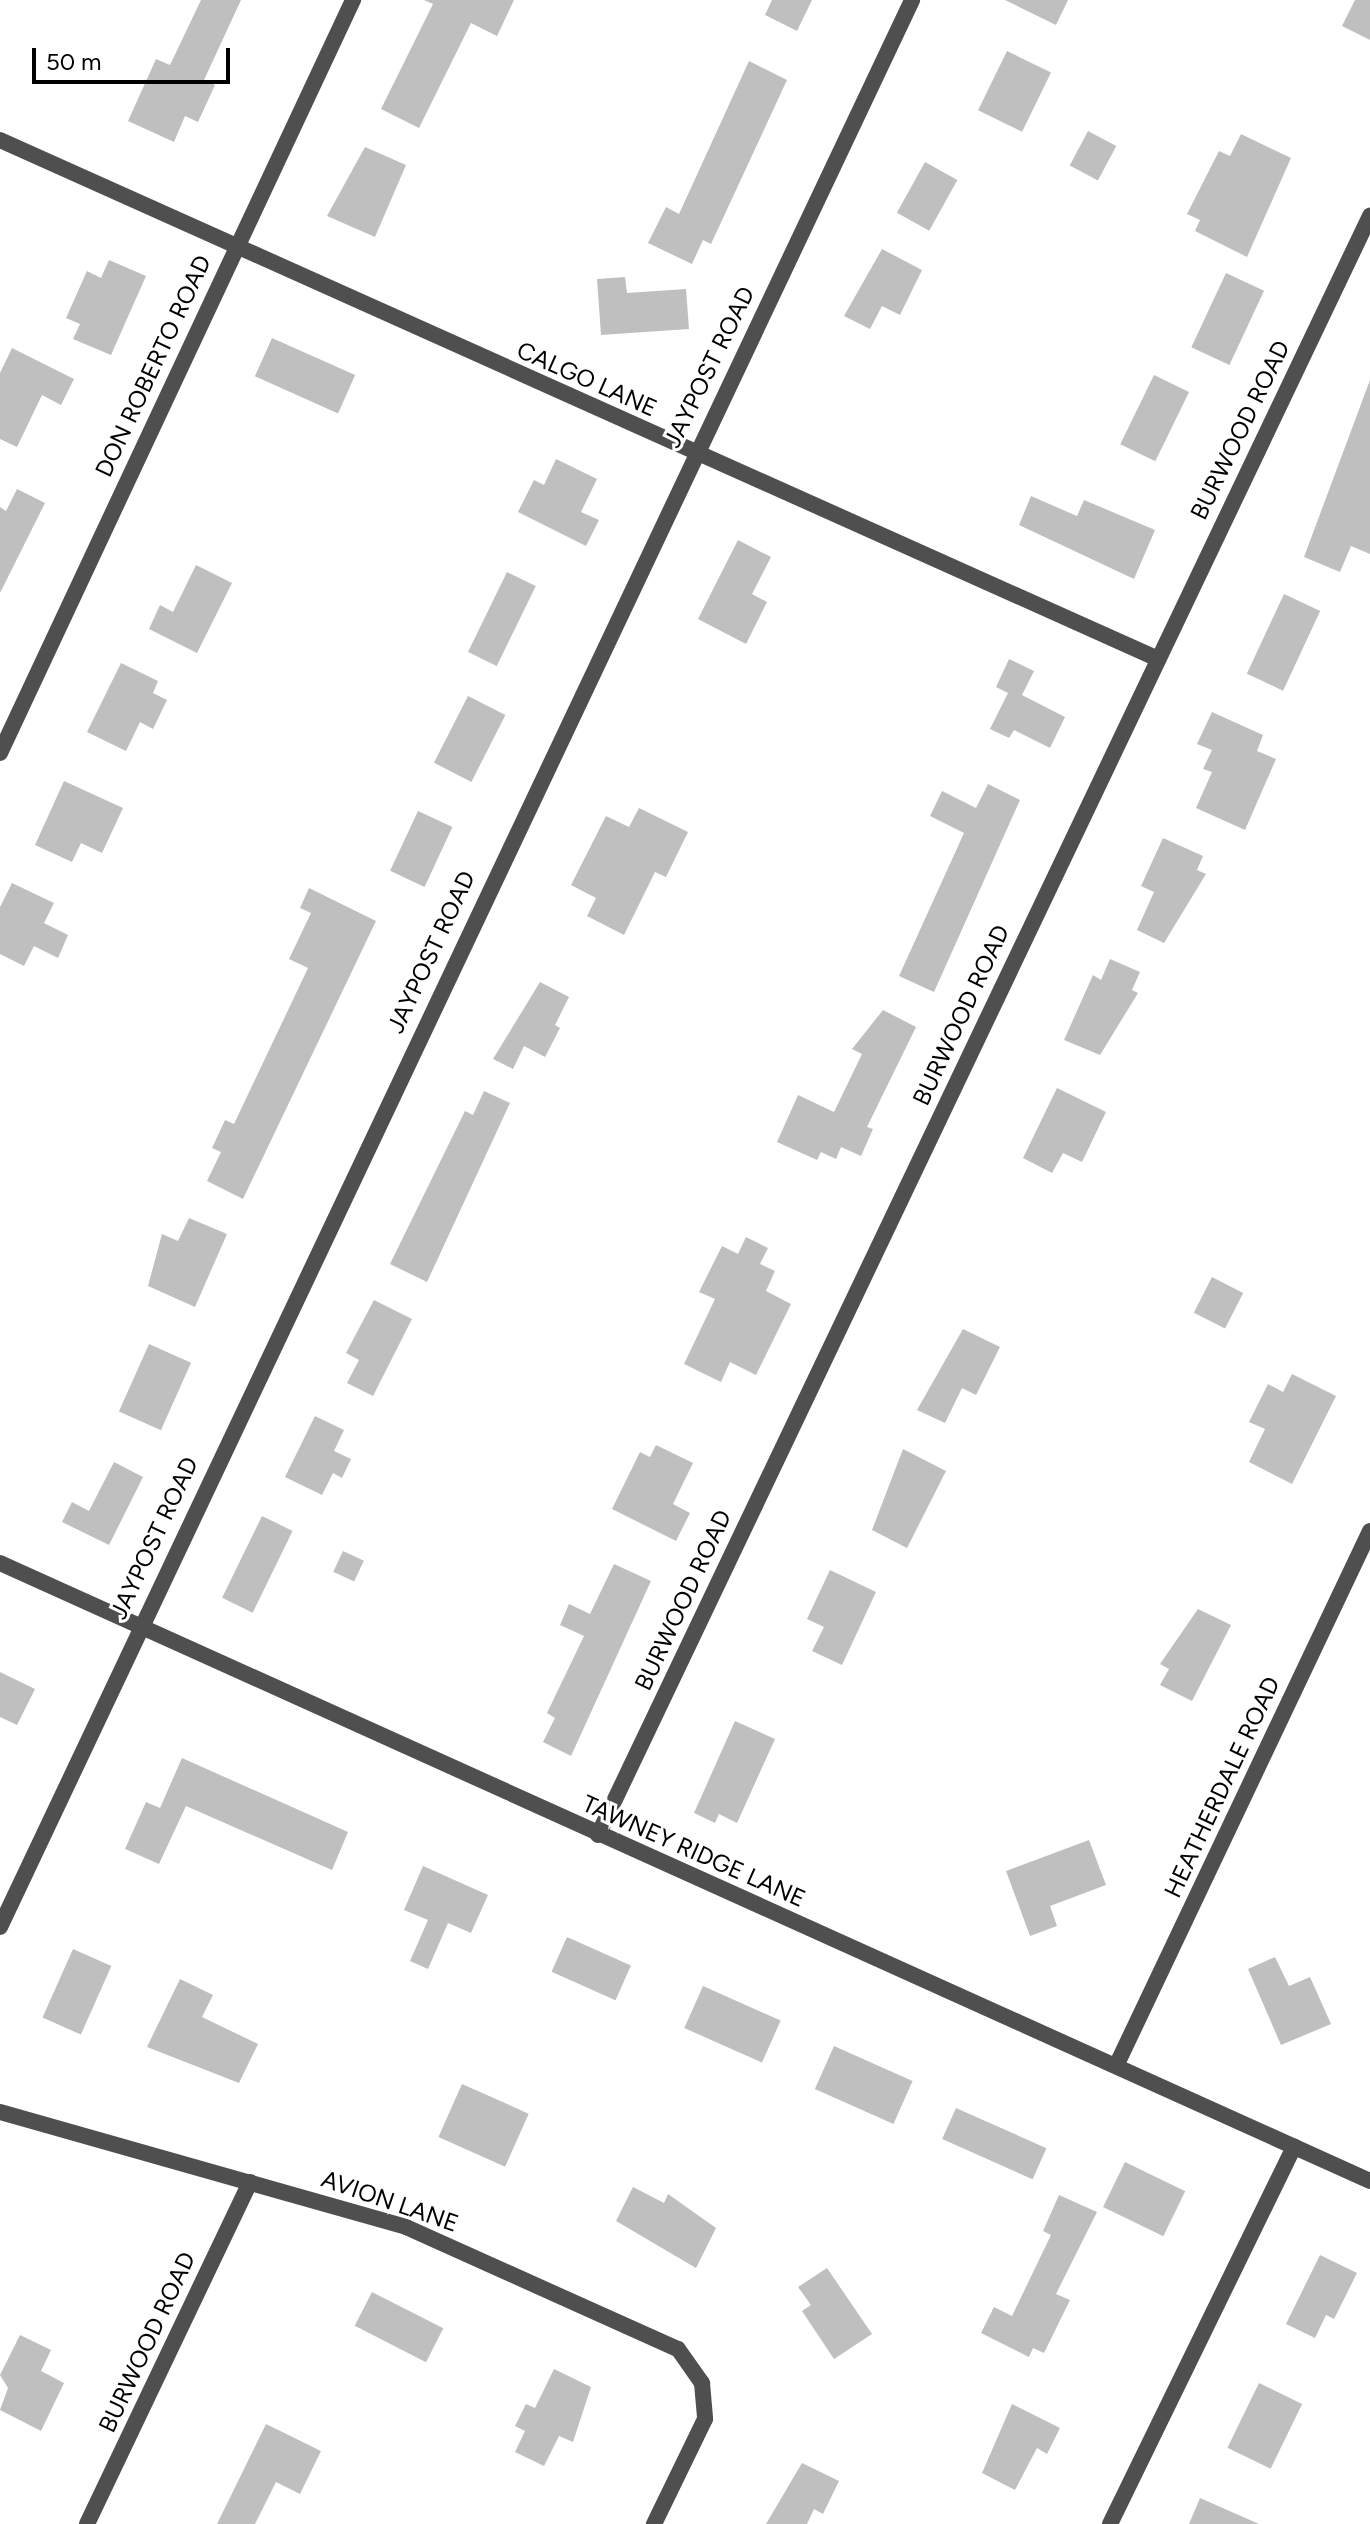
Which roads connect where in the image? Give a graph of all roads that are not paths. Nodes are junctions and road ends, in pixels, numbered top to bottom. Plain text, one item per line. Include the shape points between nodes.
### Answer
1 (353, 0) edge
2 (912, 0) edge
3 (0, 140) edge
4 (1370, 216) edge
5 (235, 245) junction
6 (694, 454) junction
7 (1156, 658) junction
8 (0, 753) edge
9 (1370, 1531) edge
10 (0, 1563) edge
11 (139, 1626) junction
12 (598, 1835) junction
13 (0, 1927) edge
14 (1117, 2064) junction
15 (0, 2112) edge
16 (1294, 2146) junction
17 (1370, 2181) edge
18 (250, 2182) junction
19 (87, 2524) edge
20 (654, 2524) edge
21 (1110, 2524) edge

1 - 5 street, DON ROBERTO ROAD
2 - 6 street, JAYPOST ROAD
3 - 5 street, CALGO LANE
4 - 7 street, BURWOOD ROAD
5 - 6 street, CALGO LANE
5 - 8 street, DON ROBERTO ROAD
6 - 7 street, CALGO LANE
6 - 11 street, JAYPOST ROAD
7 - 12 street, BURWOOD ROAD
9 - 14 street, HEATHERDALE ROAD
10 - 11 street, TAWNEY RIDGE LANE
11 - 12 street, TAWNEY RIDGE LANE
11 - 13 street, JAYPOST ROAD
12 - 14 street, TAWNEY RIDGE LANE
14 - 16 street, TAWNEY RIDGE LANE
15 - 18 street, AVION LANE
16 - 17 street, TAWNEY RIDGE LANE
16 - 21 street
18 - 19 street, BURWOOD ROAD
18 - 20 street, AVION LANE via 406,2227 678,2349 702,2383 705,2419

